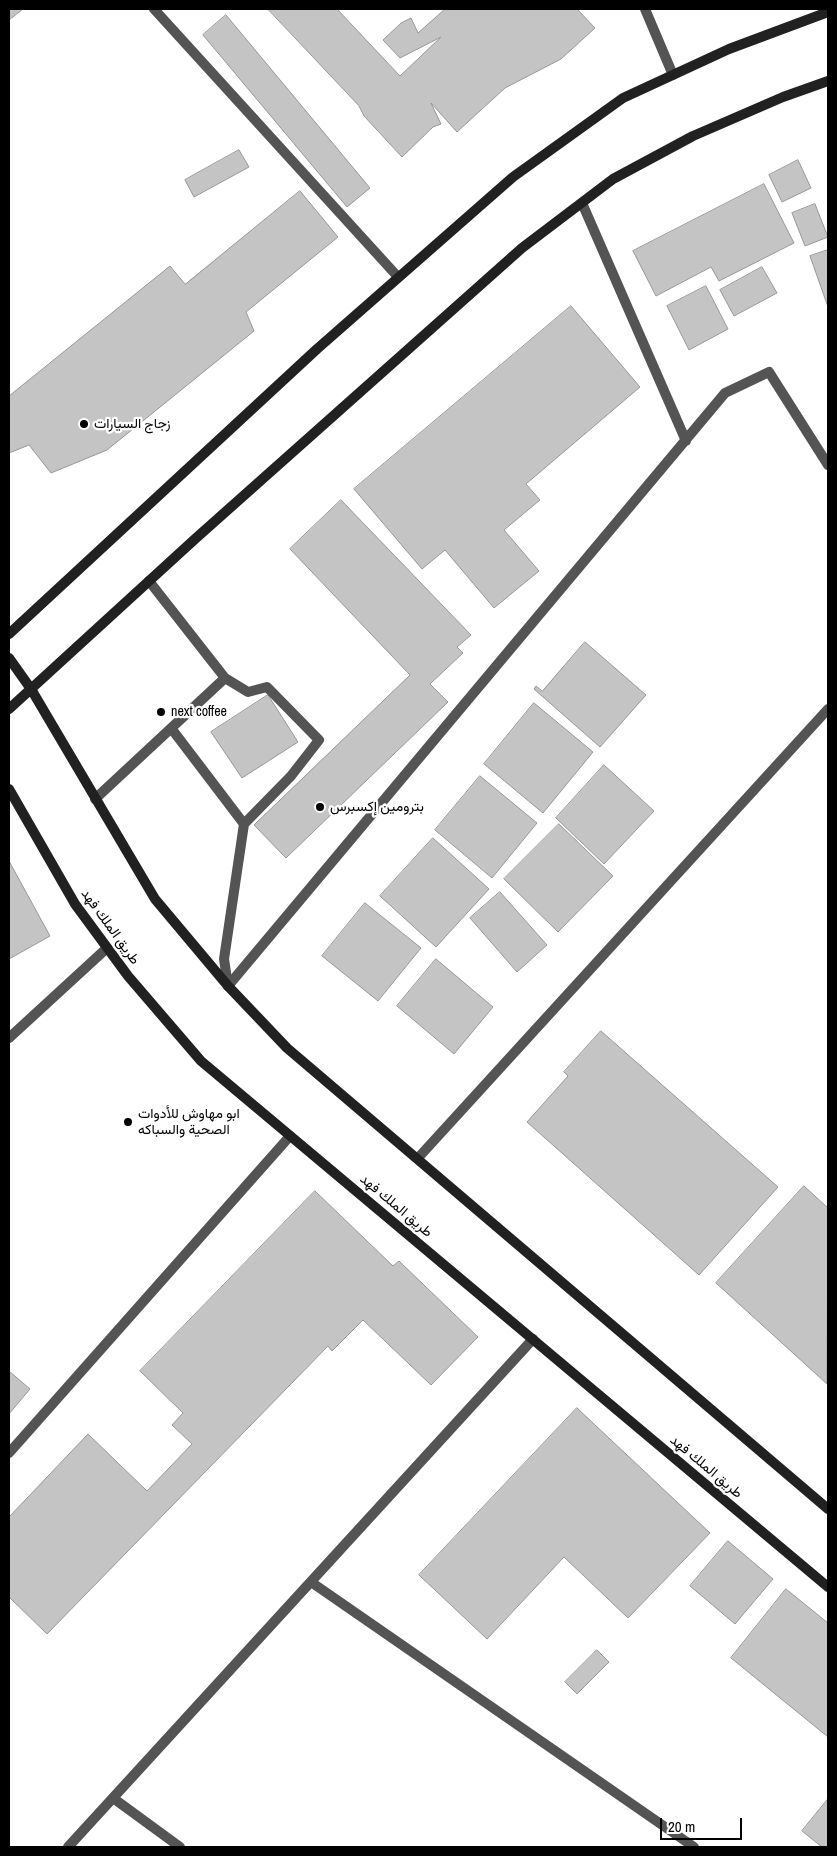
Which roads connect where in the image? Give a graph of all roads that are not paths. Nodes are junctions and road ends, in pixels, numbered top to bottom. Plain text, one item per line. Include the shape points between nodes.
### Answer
1 (154, 9) edge
2 (646, 9) edge
3 (828, 12) edge
4 (672, 75) junction
5 (828, 81) edge
6 (582, 203) junction
7 (398, 277) junction
8 (686, 441) junction
9 (828, 465) edge
10 (149, 581) junction
11 (9, 634) edge
12 (9, 658) edge
13 (225, 678) junction
14 (31, 689) junction
15 (9, 709) edge
16 (828, 709) edge
17 (171, 728) junction
18 (9, 790) edge
19 (95, 799) junction
20 (244, 824) junction
21 (107, 948) junction
22 (228, 986) junction
23 (9, 1038) edge
24 (290, 1136) junction
25 (418, 1158) junction
26 (533, 1340) junction
27 (9, 1453) edge
28 (828, 1510) edge
29 (311, 1582) junction
30 (828, 1587) edge
31 (113, 1798) junction
32 (68, 1847) edge
33 (180, 1847) edge
34 (694, 1847) edge

1 - 7 street
2 - 4 street
3 - 4 main road via 729,49
4 - 7 main road via 623,98 513,177
5 - 6 main road via 693,136 613,179
6 - 8 street
6 - 10 main road via 522,248
7 - 11 main road
8 - 9 street via 725,394 769,372
8 - 22 street
10 - 13 street
10 - 14 main road
12 - 14 main road
13 - 17 street
13 - 20 street via 248,692 267,687 319,740 291,776
14 - 15 main road
14 - 19 main road
16 - 25 street
17 - 19 street
17 - 20 street
18 - 21 main road, طريق الملك فهد via 75,904
19 - 22 main road via 155,899
20 - 22 street via 224,959
21 - 23 street
21 - 24 main road, طريق الملك فهد via 201,1061
22 - 25 main road via 287,1048
24 - 26 main road, طريق الملك فهد
24 - 27 street
25 - 28 main road
26 - 29 street
26 - 30 main road, طريق الملك فهد
29 - 31 street
29 - 34 street
31 - 32 street
31 - 33 street

